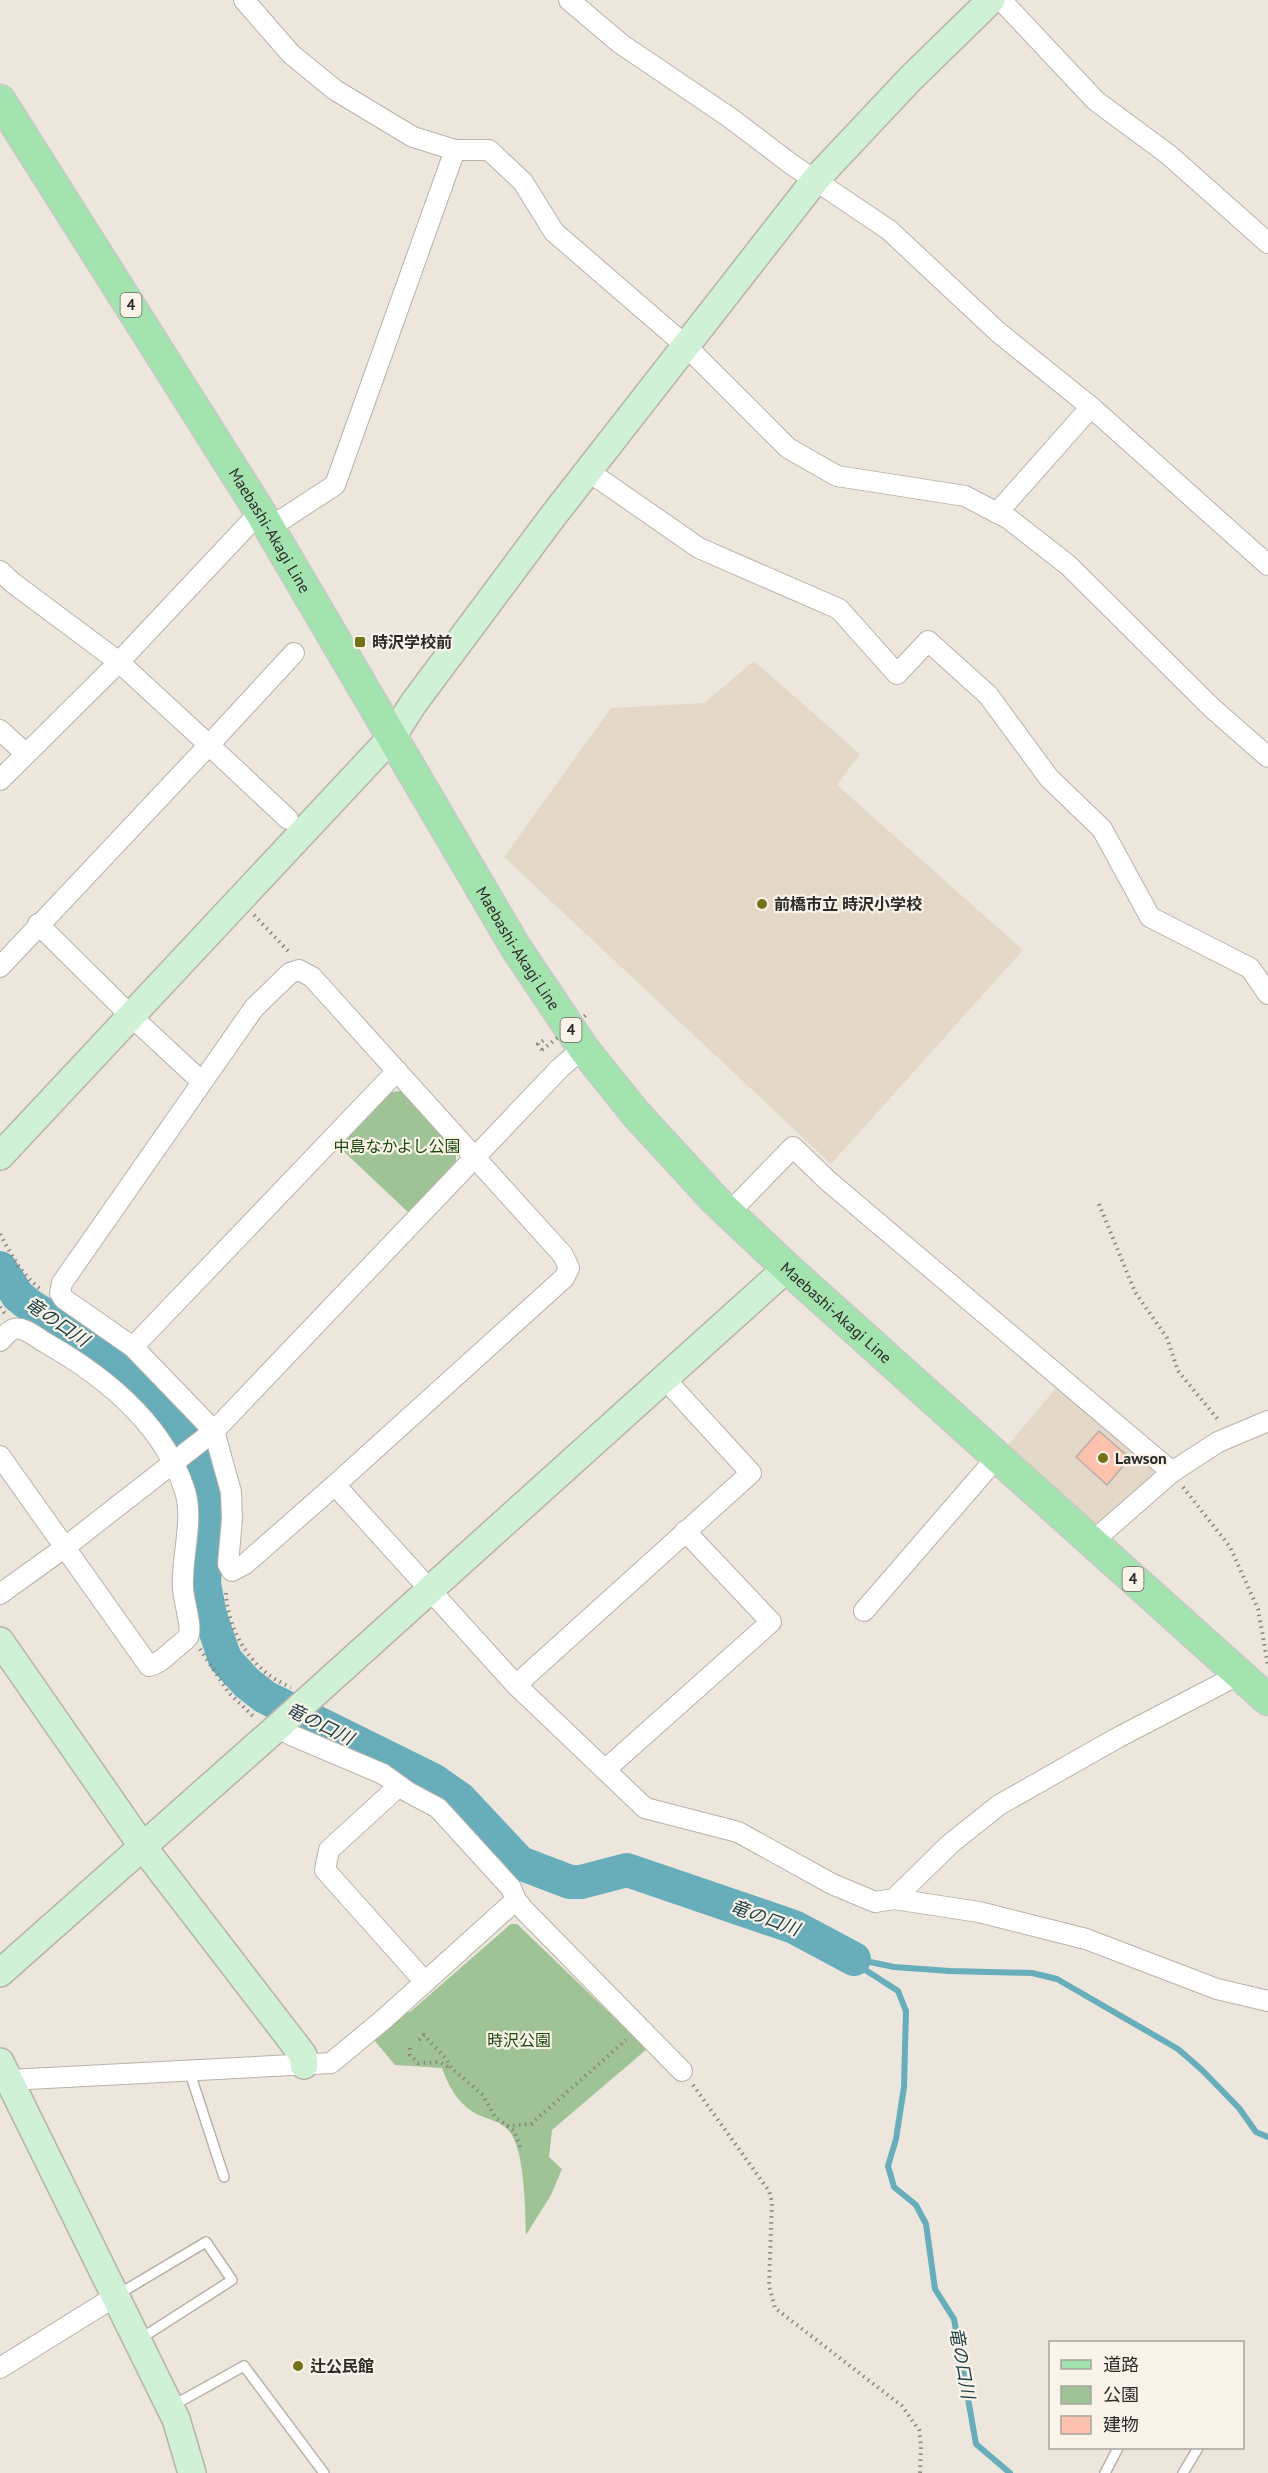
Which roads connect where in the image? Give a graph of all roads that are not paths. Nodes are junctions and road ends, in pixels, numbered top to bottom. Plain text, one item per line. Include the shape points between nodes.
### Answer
1 (244, 0) edge
2 (569, 0) edge
3 (990, 0) edge
4 (1001, 0) edge
5 (0, 100) edge
6 (455, 150) junction
7 (816, 179) junction
8 (1268, 243) edge
9 (686, 346) junction
10 (1091, 407) junction
11 (588, 471) junction
12 (997, 513) junction
13 (264, 520) junction
14 (1268, 566) edge
15 (0, 571) edge
16 (294, 653) dead end
17 (119, 662) junction
18 (0, 730) edge
19 (392, 737) junction
20 (209, 745) junction
21 (25, 753) junction
22 (1268, 757) edge
23 (0, 780) edge
24 (288, 819) dead end
25 (38, 924) junction
26 (0, 967) edge
27 (1268, 994) edge
28 (132, 1017) junction
29 (583, 1048) junction
30 (397, 1071) junction
31 (202, 1082) junction
32 (0, 1156) edge
33 (475, 1157) junction
34 (729, 1213) junction
35 (787, 1268) junction
36 (0, 1341) edge
37 (133, 1347) junction
38 (664, 1378) junction
39 (1268, 1421) edge
40 (210, 1434) junction
41 (0, 1456) edge
42 (998, 1456) junction
43 (177, 1461) junction
44 (1172, 1472) junction
45 (335, 1485) junction
46 (685, 1531) junction
47 (1092, 1542) junction
48 (64, 1548) junction
49 (429, 1589) junction
50 (0, 1594) edge
51 (864, 1611) dead end
52 (0, 1641) edge
53 (1254, 1671) edge
54 (516, 1685) junction
55 (1268, 1700) edge
56 (272, 1724) junction
57 (606, 1769) junction
58 (399, 1786) junction
59 (143, 1847) junction
60 (894, 1899) junction
61 (516, 1900) junction
62 (0, 1973) edge
63 (425, 1982) junction
64 (1268, 2001) edge
65 (304, 2065) junction
66 (189, 2070) junction
67 (5, 2071) edge
68 (682, 2071) road end
69 (224, 2177) dead end
70 (116, 2296) junction
71 (138, 2340) junction
72 (0, 2368) edge
73 (170, 2407) junction
74 (1117, 2449) edge
75 (1197, 2449) edge
76 (192, 2473) edge
77 (324, 2473) edge
78 (1105, 2473) edge
79 (1183, 2473) edge

1 - 6 street via 291,54 335,90 413,137
2 - 7 street via 621,44
3 - 7 street
4 - 8 street via 1096,101 1169,155
5 - 13 main road, Maebashi-Akagi Line / 4
6 - 9 street via 489,150 523,182 554,232
6 - 13 street via 335,485
7 - 9 street
7 - 10 street via 889,230 998,332
9 - 11 street
9 - 12 street via 788,448 837,476 965,496
10 - 12 street
10 - 14 street
11 - 19 street
11 - 27 street via 699,548 839,609 897,675 928,641 988,695 1049,778 1102,829 1150,917 1250,968
12 - 22 street via 1068,565 1212,708
13 - 17 street
13 - 19 main road, Maebashi-Akagi Line / 4
15 - 17 street
16 - 20 street
17 - 20 street
17 - 21 street
18 - 21 street
19 - 28 street
19 - 29 main road, Maebashi-Akagi Line / 4 via 516,948
20 - 24 street
20 - 25 street
21 - 23 street
25 - 26 street
25 - 28 street
28 - 31 street
28 - 32 street
29 - 33 street
29 - 34 main road, Maebashi-Akagi Line / 4 via 636,1114
30 - 31 street via 312,976 299,970 290,973 254,1008
30 - 33 street
30 - 37 street
31 - 37 street via 62,1283 60,1293 64,1299
33 - 40 street
33 - 45 street via 563,1255 569,1268 564,1278
34 - 35 main road, Maebashi-Akagi Line / 4
34 - 44 street via 793,1147
35 - 38 street
35 - 42 main road, Maebashi-Akagi Line / 4
36 - 43 street via 9,1331 23,1329 63,1352 124,1399
37 - 40 street
38 - 46 street via 751,1473
38 - 49 street
39 - 44 street via 1218,1442
40 - 43 street
40 - 45 street via 231,1492 228,1564 232,1571
41 - 48 street
42 - 47 main road, Maebashi-Akagi Line / 4
42 - 51 street
43 - 48 street
43 - 48 street via 188,1512 183,1589 189,1633 156,1665 149,1666 144,1661
44 - 47 street
45 - 49 street
46 - 54 street
46 - 57 street via 771,1622
47 - 53 main road, Maebashi-Akagi Line / 4
48 - 50 street
49 - 54 street
49 - 56 street via 301,1694
52 - 59 street
53 - 55 main road, Maebashi-Akagi Line / 4
53 - 60 street via 1117,1738 999,1805 950,1844
54 - 57 street
56 - 58 street via 383,1773
56 - 59 street
57 - 60 street via 645,1808 738,1832 832,1884 875,1902
58 - 61 street via 438,1808 511,1888
58 - 63 street via 329,1850 325,1870
59 - 62 street
59 - 65 street via 303,2055
60 - 64 street via 979,1912 1086,1939 1217,1989
61 - 63 street
61 - 68 street
63 - 65 street via 331,2063
65 - 66 street
66 - 67 street
66 - 69 lane
67 - 70 street
70 - 71 street
70 - 71 lane via 206,2242 232,2280
70 - 72 street
71 - 73 street
73 - 76 street
73 - 77 lane via 244,2366
74 - 78 lane
75 - 79 lane

